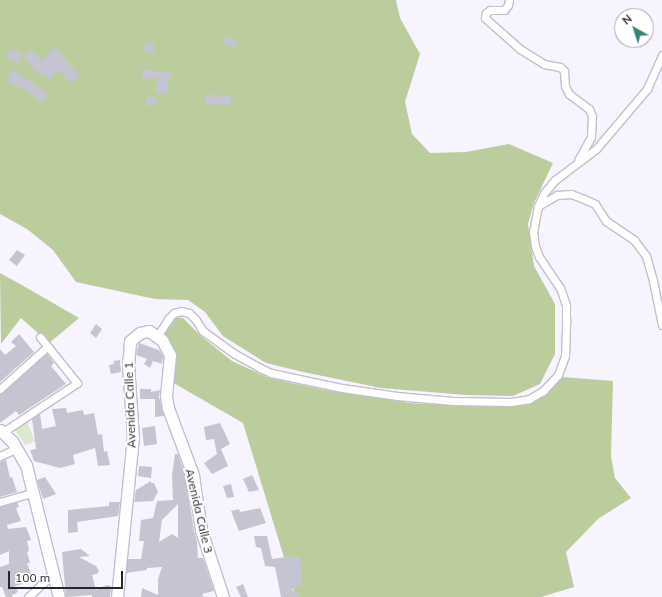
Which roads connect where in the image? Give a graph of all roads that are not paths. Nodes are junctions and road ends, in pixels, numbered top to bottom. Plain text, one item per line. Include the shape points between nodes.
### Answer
1 (509, 0) edge
2 (662, 55) edge
3 (577, 162) junction
4 (538, 206) junction
5 (662, 325) edge
6 (158, 335) junction
7 (40, 336) dead end
8 (48, 346) junction
9 (0, 389) edge
10 (2, 431) edge
11 (16, 448) junction
12 (0, 456) edge
13 (34, 492) junction
14 (0, 502) edge
15 (54, 573) junction
16 (28, 597) edge
17 (59, 597) edge
18 (117, 597) edge
19 (223, 597) edge

1 - 3 street via 504,10 490,10 485,18 520,49 544,64 560,67 566,76 565,86 569,94 589,109 592,116 591,137
2 - 3 street via 647,89 596,149
3 - 4 street via 555,180 544,193
4 - 5 street via 557,195 570,194 595,204 606,221 634,240 646,256
4 - 6 street via 533,232 535,246 538,257 560,288 566,305 565,356 558,375 543,391 529,398 512,402 453,401 397,396 342,388 271,372 235,354 203,331 189,313 181,311 169,318
6 - 18 street, Avenida Calle 1 via 149,330 130,341 128,365 133,438
6 - 19 street, Avenida Calle 3 via 170,355 166,396 168,408 193,475 201,530
7 - 8 street
8 - 9 street
8 - 10 street via 77,383
10 - 11 street
11 - 12 street
11 - 13 street via 26,465
13 - 14 street
13 - 15 street
15 - 16 street
15 - 17 street

